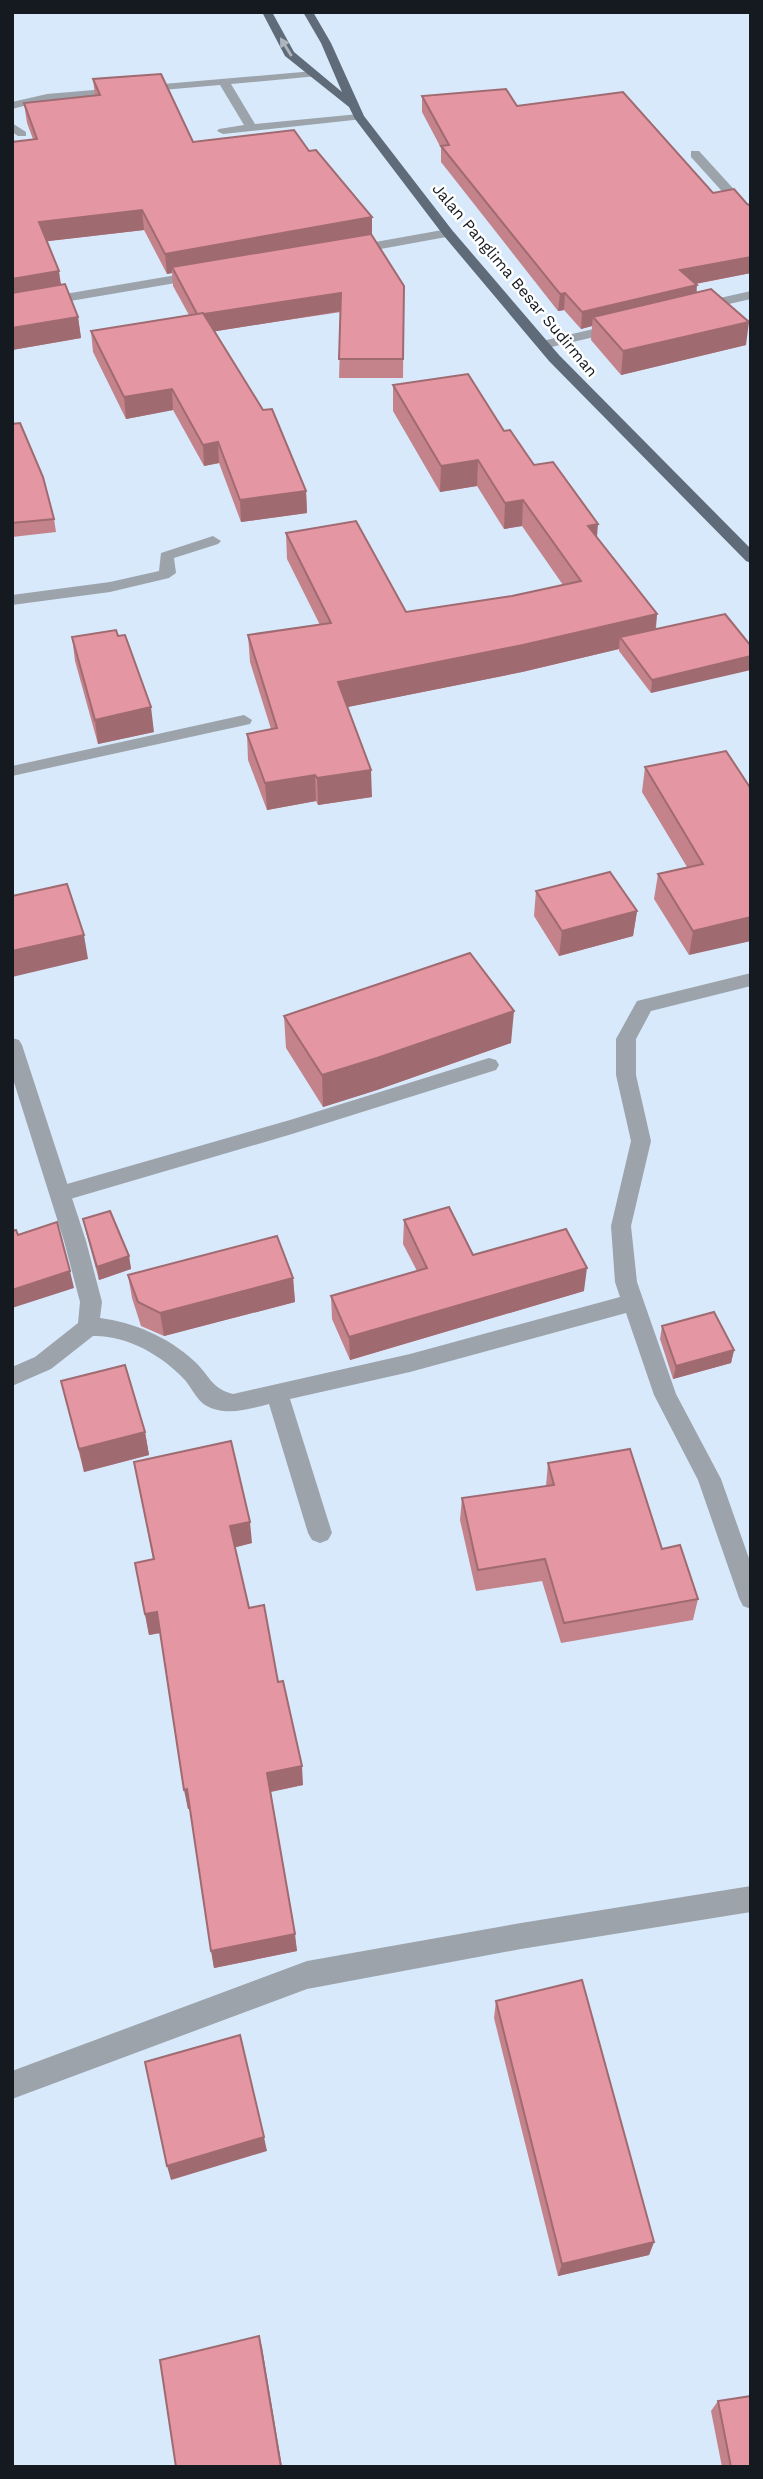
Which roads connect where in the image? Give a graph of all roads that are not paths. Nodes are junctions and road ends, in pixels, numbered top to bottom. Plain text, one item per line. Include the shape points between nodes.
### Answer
1 (267, 12) edge
2 (308, 12) edge
3 (314, 74) junction
4 (224, 82) junction
5 (12, 106) edge
6 (355, 111) junction
7 (251, 128) junction
8 (223, 131) dead end
9 (695, 154) dead end
10 (751, 216) edge
11 (448, 233) junction
12 (339, 252) edge
13 (216, 272) edge
14 (751, 295) edge
15 (12, 307) edge
16 (686, 310) edge
17 (634, 323) edge
18 (543, 345) junction
19 (213, 541) dead end
20 (750, 557) edge
21 (12, 600) edge
22 (244, 720) dead end
23 (12, 771) edge
24 (751, 979) edge
25 (12, 1045) edge
26 (489, 1065) dead end
27 (60, 1194) junction
28 (633, 1302) junction
29 (88, 1327) junction
30 (12, 1377) edge
31 (277, 1394) junction
32 (320, 1533) dead end
33 (751, 1598) edge
34 (751, 1899) edge
35 (12, 2085) edge

3 -> 1 main road, Jalan Panglima Besar Sudirman via 289,54
2 - 6 main road, Jalan Panglima Besar Sudirman
3 - 4 street
3 - 6 main road, Jalan Panglima Besar Sudirman
4 - 5 street via 47,97
4 - 7 street
6 - 7 street
6 - 11 main road, Jalan Panglima Besar Sudirman
7 - 8 street
9 - 10 street
11 - 12 street
11 - 18 main road, Jalan Panglima Besar Sudirman
13 - 15 street
14 - 16 street
17 - 18 street
18 - 20 main road, Jalan Panglima Besar Sudirman
19 - 21 street via 166,556 168,573 164,575
22 - 23 street
24 - 28 street via 644,1006 626,1039 626,1076 641,1141 621,1226 626,1282
25 - 27 street
26 - 27 street
27 - 29 street via 91,1302
28 - 31 street
28 - 33 street via 665,1395 709,1479
29 - 30 street via 43,1363
29 - 31 street via 112,1327 158,1347 194,1374 211,1398 233,1403
31 - 32 street
34 - 35 street via 307,1975

